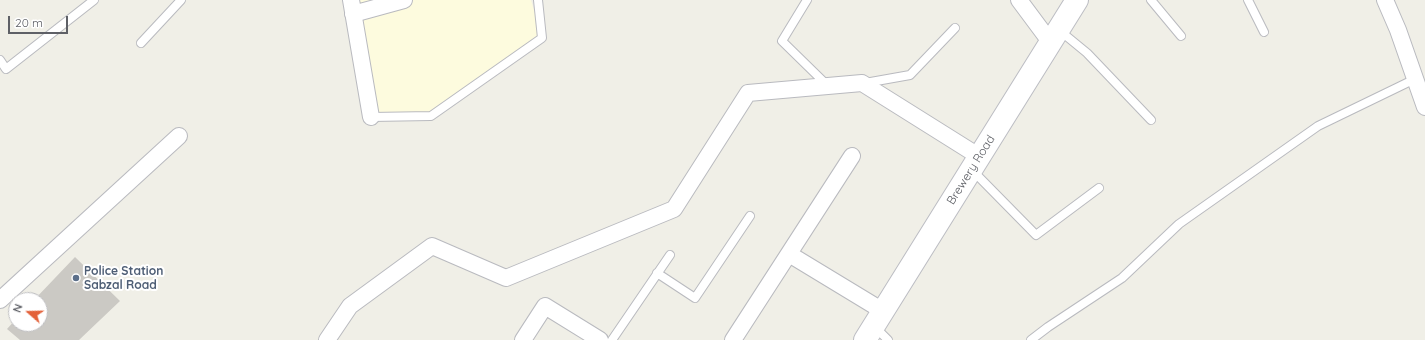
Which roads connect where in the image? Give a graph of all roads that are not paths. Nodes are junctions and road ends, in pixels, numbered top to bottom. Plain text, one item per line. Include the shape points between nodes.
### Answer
1 (94, 0) edge
2 (180, 0) edge
3 (404, 0) edge
4 (538, 0) edge
5 (808, 0) edge
6 (1019, 0) edge
7 (1077, 0) edge
8 (1151, 0) edge
9 (1248, 0) edge
10 (1385, 0) edge
11 (352, 7) edge
12 (955, 28) dead end
13 (1264, 32) dead end
14 (1055, 36) junction
15 (1182, 36) dead end
16 (141, 43) dead end
17 (0, 60) edge
18 (1415, 78) junction
19 (862, 83) junction
20 (828, 86) junction
21 (1425, 107) edge
22 (371, 118) joint
23 (1151, 120) dead end
24 (179, 136) dead end
25 (852, 156) dead end
26 (976, 163) junction
27 (1099, 188) dead end
28 (750, 216) dead end
29 (789, 254) junction
30 (670, 255) dead end
31 (657, 273) junction
32 (0, 300) edge
33 (877, 329) edge
34 (327, 340) edge
35 (523, 340) edge
36 (600, 340) edge
37 (612, 340) edge
38 (733, 340) edge
39 (1031, 340) edge

1 - 17 lane via 6,69
2 - 16 lane
3 - 11 street
4 - 22 lane via 542,38 431,116
5 - 20 lane via 782,41
6 - 14 street
7 - 14 main road, Brewery Road
8 - 15 lane
9 - 13 lane
10 - 18 street
11 - 22 street
12 - 19 lane via 910,75
14 - 23 lane via 1086,53
14 - 26 main road, Brewery Road
18 - 21 street
18 - 39 lane via 1318,126 1179,224 1122,278
19 - 20 street
19 - 26 street
20 - 34 street via 748,93 674,209 506,278 432,246 350,306
24 - 32 street
25 - 29 street
26 - 27 lane via 1036,235
26 - 33 main road, Brewery Road
28 - 31 lane via 694,298
29 - 33 street
29 - 38 street
30 - 31 lane
31 - 37 lane
35 - 36 street via 545,306

